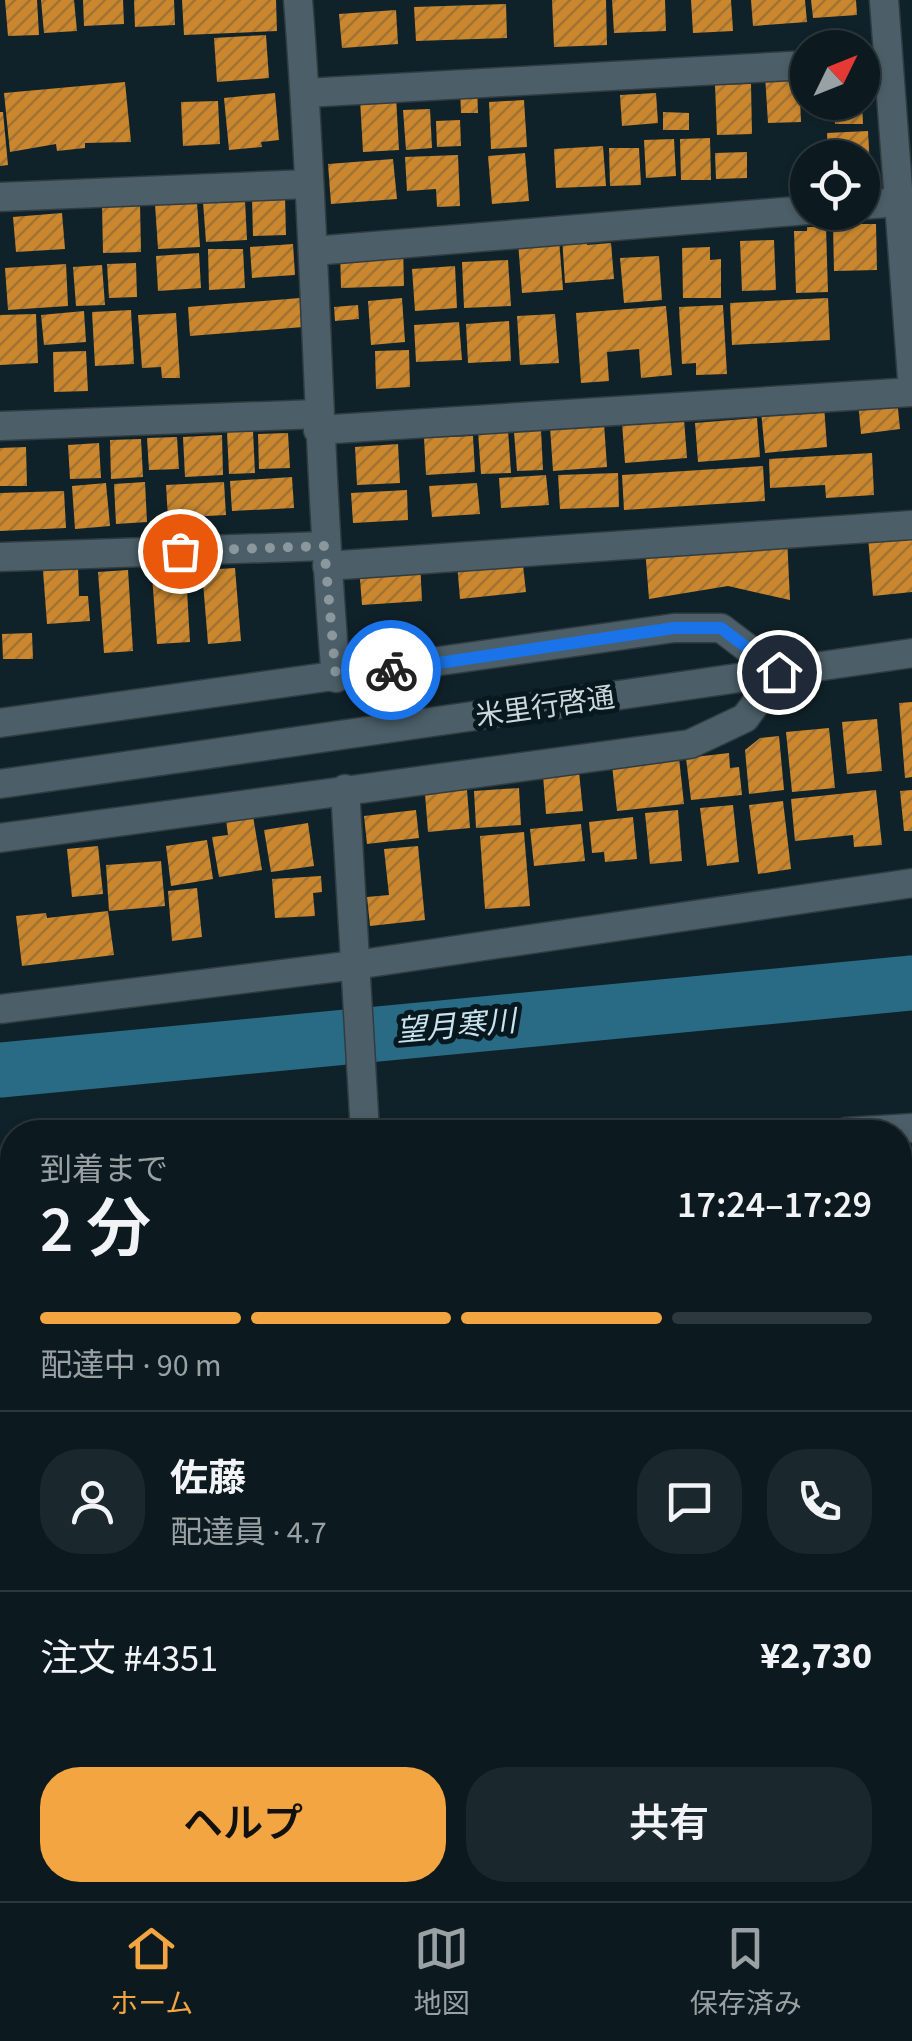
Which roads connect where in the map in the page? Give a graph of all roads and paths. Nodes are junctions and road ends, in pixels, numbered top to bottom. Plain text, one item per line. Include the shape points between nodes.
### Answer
1 (298, 0) edge
2 (884, 0) edge
3 (880, 30) edge
4 (790, 65) edge
5 (880, 92) edge
6 (305, 93) junction
7 (309, 184) junction
8 (0, 198) edge
9 (898, 202) junction
10 (880, 204) edge
11 (790, 211) edge
12 (313, 251) junction
13 (912, 378) edge
14 (912, 392) edge
15 (318, 422) junction
16 (0, 426) edge
17 (912, 524) edge
18 (326, 556) junction
19 (0, 557) edge
20 (912, 653) edge
21 (779, 672) junction
22 (336, 678) junction
23 (0, 723) edge
24 (0, 784) edge
25 (345, 790) junction
26 (0, 838) edge
27 (912, 883) edge
28 (354, 965) junction
29 (0, 1009) edge
30 (364, 1120) edge

1 - 6 street
2 - 3 street
4 - 6 street
5 - 9 street
6 - 7 street
7 - 8 street
7 - 12 street
9 - 10 street
9 - 13 street
11 - 12 street
12 - 15 street
14 - 15 street
15 - 16 street
15 - 18 street
17 - 18 street
18 - 19 street
18 - 22 street
20 - 21 street, 米里行啓通
21 - 22 street via 721,628 674,628
21 - 24 street, 米里行啓通
21 - 25 street via 745,718 690,744
22 - 23 street
25 - 26 street
25 - 28 street
27 - 28 street
28 - 29 street
28 - 30 street

